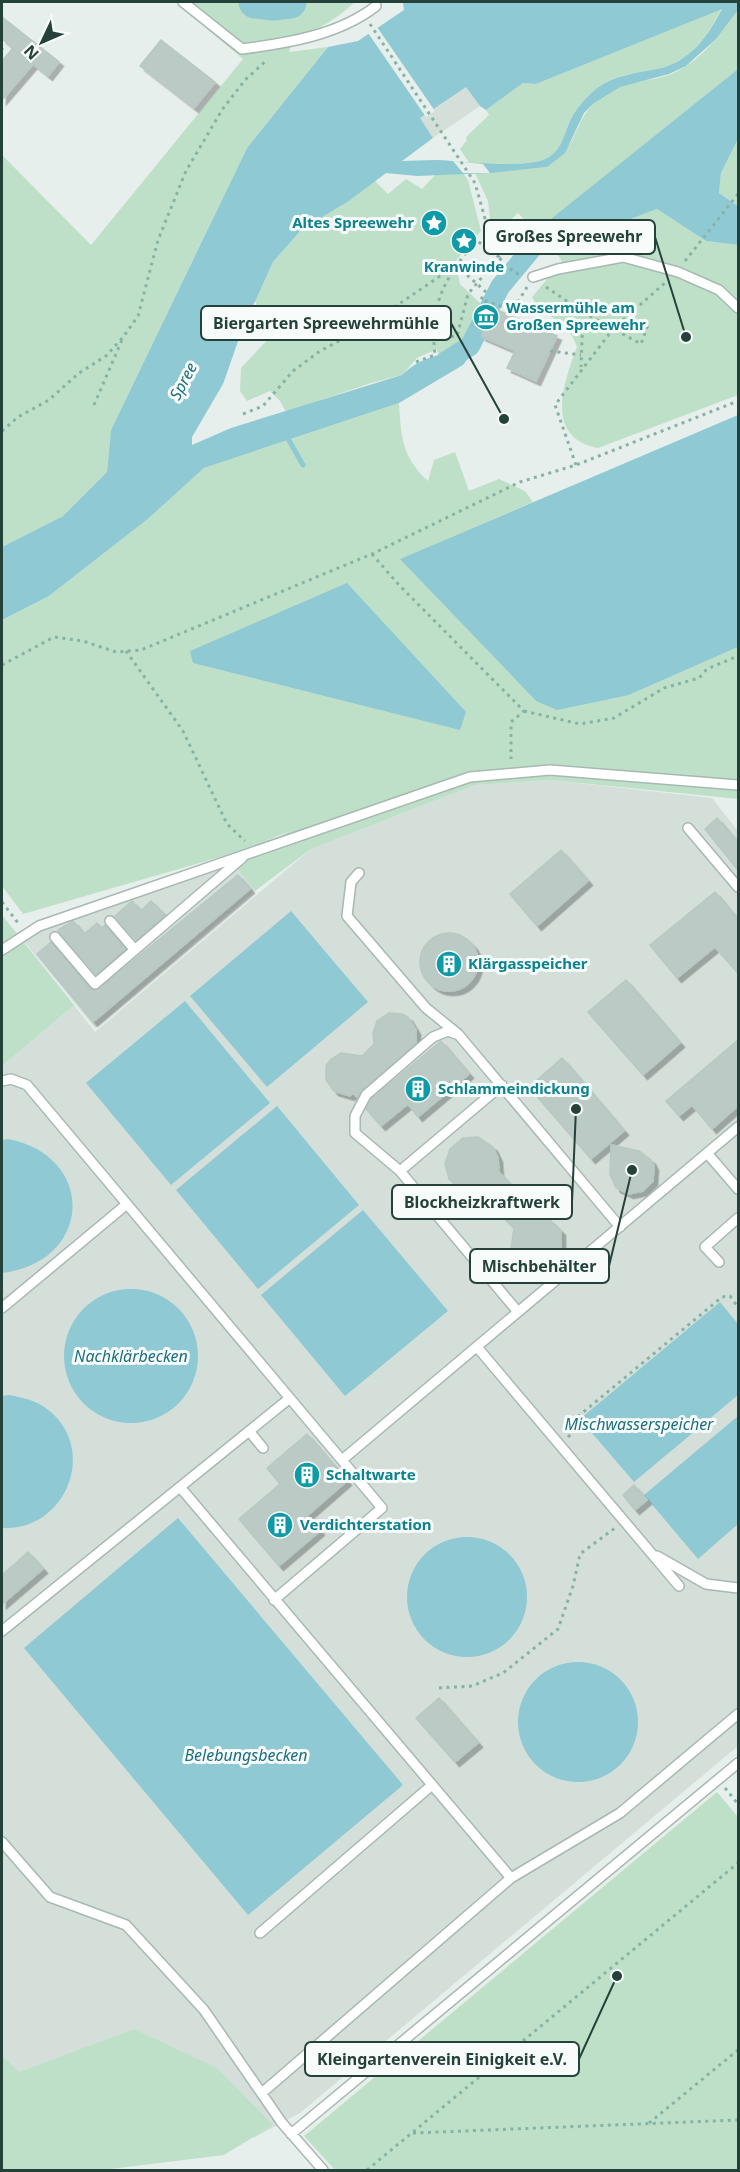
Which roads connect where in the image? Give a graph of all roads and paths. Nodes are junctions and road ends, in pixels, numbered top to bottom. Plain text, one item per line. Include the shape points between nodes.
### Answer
1 (183, 2) edge
2 (376, 6) dead end
3 (372, 27) dead end
4 (283, 44) junction
5 (738, 194) edge
6 (623, 222) dead end
7 (612, 226) junction
8 (604, 229) dead end
9 (594, 233) dead end
10 (580, 238) dead end
11 (499, 257) junction
12 (596, 262) junction
13 (456, 265) junction
14 (678, 272) junction
15 (518, 276) dead end
16 (532, 277) joint
17 (477, 284) junction
18 (527, 288) dead end
19 (738, 308) edge
20 (513, 310) junction
21 (583, 312) junction
22 (510, 315) dead end
23 (648, 325) dead end
24 (613, 329) junction
25 (124, 336) junction
26 (433, 338) junction
27 (550, 351) dead end
28 (581, 355) junction
29 (416, 362) dead end
30 (581, 367) junction
31 (738, 401) edge
32 (94, 405) dead end
33 (243, 414) dead end
34 (2, 431) edge
35 (576, 465) junction
36 (372, 554) junction
37 (126, 651) junction
38 (738, 656) edge
39 (2, 664) edge
40 (524, 711) junction
41 (511, 773) junction
42 (738, 785) edge
43 (688, 828) dead end
44 (251, 853) junction
45 (359, 873) dead end
46 (738, 887) edge
47 (2, 902) edge
48 (110, 921) dead end
49 (27, 934) junction
50 (55, 936) dead end
51 (2, 950) edge
52 (135, 950) junction
53 (458, 1034) junction
54 (2, 1081) edge
55 (502, 1085) junction
56 (738, 1127) edge
57 (707, 1153) junction
58 (400, 1171) junction
59 (738, 1189) edge
60 (127, 1204) junction
61 (738, 1218) edge
62 (620, 1227) junction
63 (719, 1262) dead end
64 (738, 1307) edge
65 (2, 1308) edge
66 (518, 1312) junction
67 (477, 1347) junction
68 (290, 1398) junction
69 (581, 1425) dead end
70 (249, 1431) junction
71 (262, 1448) dead end
72 (342, 1460) junction
73 (180, 1487) junction
74 (624, 1521) junction
75 (652, 1554) junction
76 (679, 1586) dead end
77 (738, 1588) edge
78 (274, 1600) junction
79 (2, 1631) edge
80 (439, 1688) dead end
81 (738, 1714) edge
82 (738, 1763) edge
83 (718, 1780) junction
84 (432, 1785) junction
85 (738, 1804) edge
86 (2, 1842) edge
87 (738, 1863) edge
88 (511, 1878) junction
89 (260, 1933) dead end
90 (738, 2050) edge
91 (263, 2092) junction
92 (738, 2120) edge
93 (648, 2124) junction
94 (412, 2133) junction
95 (291, 2134) junction
96 (323, 2170) edge
97 (367, 2170) edge

1 - 4 lane via 242,49
2 - 4 lane via 329,31
3 - 11 path via 470,173 480,195 486,230
4 - 25 path via 245,80 222,110 186,171 158,240 138,316
5 - 14 path
6 - 7 path
7 - 8 path
7 - 12 path
9 - 10 path
11 - 13 path via 476,240
11 - 15 path
11 - 17 path
12 - 14 lane via 623,257
12 - 16 lane
13 - 17 path
13 - 26 path via 446,278 439,300
13 - 33 path via 365,327 320,351 293,371 262,406
14 - 19 lane via 719,290
14 - 24 path
16 - 21 path
17 - 20 path via 484,291 480,300
17 - 26 path via 468,294 457,336
18 - 20 path
20 - 22 path
21 - 24 path
21 - 28 path
23 - 24 path via 641,344
24 - 30 path
25 - 32 path
25 - 34 path via 106,356
26 - 29 path via 435,355
27 - 28 path
28 - 30 path
30 - 35 path via 555,405
31 - 35 path
35 - 36 path via 520,482
36 - 37 path via 141,650
36 - 40 path
37 - 39 path via 105,650 83,641 54,637
37 - 44 path via 183,731 226,824
38 - 40 path via 707,669 699,678 664,688 614,718 580,724
40 - 41 path via 511,722
41 - 42 lane via 550,770
41 - 44 lane via 470,777
43 - 46 lane
44 - 49 lane via 39,926
44 - 52 lane
45 - 53 lane via 351,882 347,916 426,1008
47 - 49 path
48 - 52 lane
49 - 51 lane
50 - 52 lane via 95,984
53 - 55 lane
53 - 58 lane via 448,1031 433,1037 366,1095 355,1116 355,1133
54 - 60 lane via 11,1079 27,1084
55 - 58 lane
55 - 62 lane
56 - 57 lane
57 - 59 lane
57 - 62 lane
58 - 66 lane
60 - 65 lane
60 - 68 lane
61 - 63 lane via 705,1246
62 - 66 lane
64 - 69 path via 730,1296 722,1297 575,1419
66 - 67 lane
67 - 72 lane
67 - 74 lane
68 - 70 lane
68 - 72 lane
70 - 71 lane
70 - 73 lane
72 - 78 lane via 382,1508
73 - 78 lane
73 - 79 lane
74 - 75 lane
74 - 80 path via 580,1554 558,1629 503,1673 472,1686
75 - 76 lane
75 - 77 lane via 706,1584
78 - 84 lane
81 - 88 lane via 620,1813
82 - 83 lane
83 - 85 path
83 - 95 lane
84 - 88 lane
84 - 89 lane
86 - 91 lane via 50,1897 126,1925 204,2010
87 - 94 path
88 - 91 lane
90 - 93 path
91 - 95 lane
92 - 93 path
93 - 94 path
94 - 97 path
95 - 96 lane

